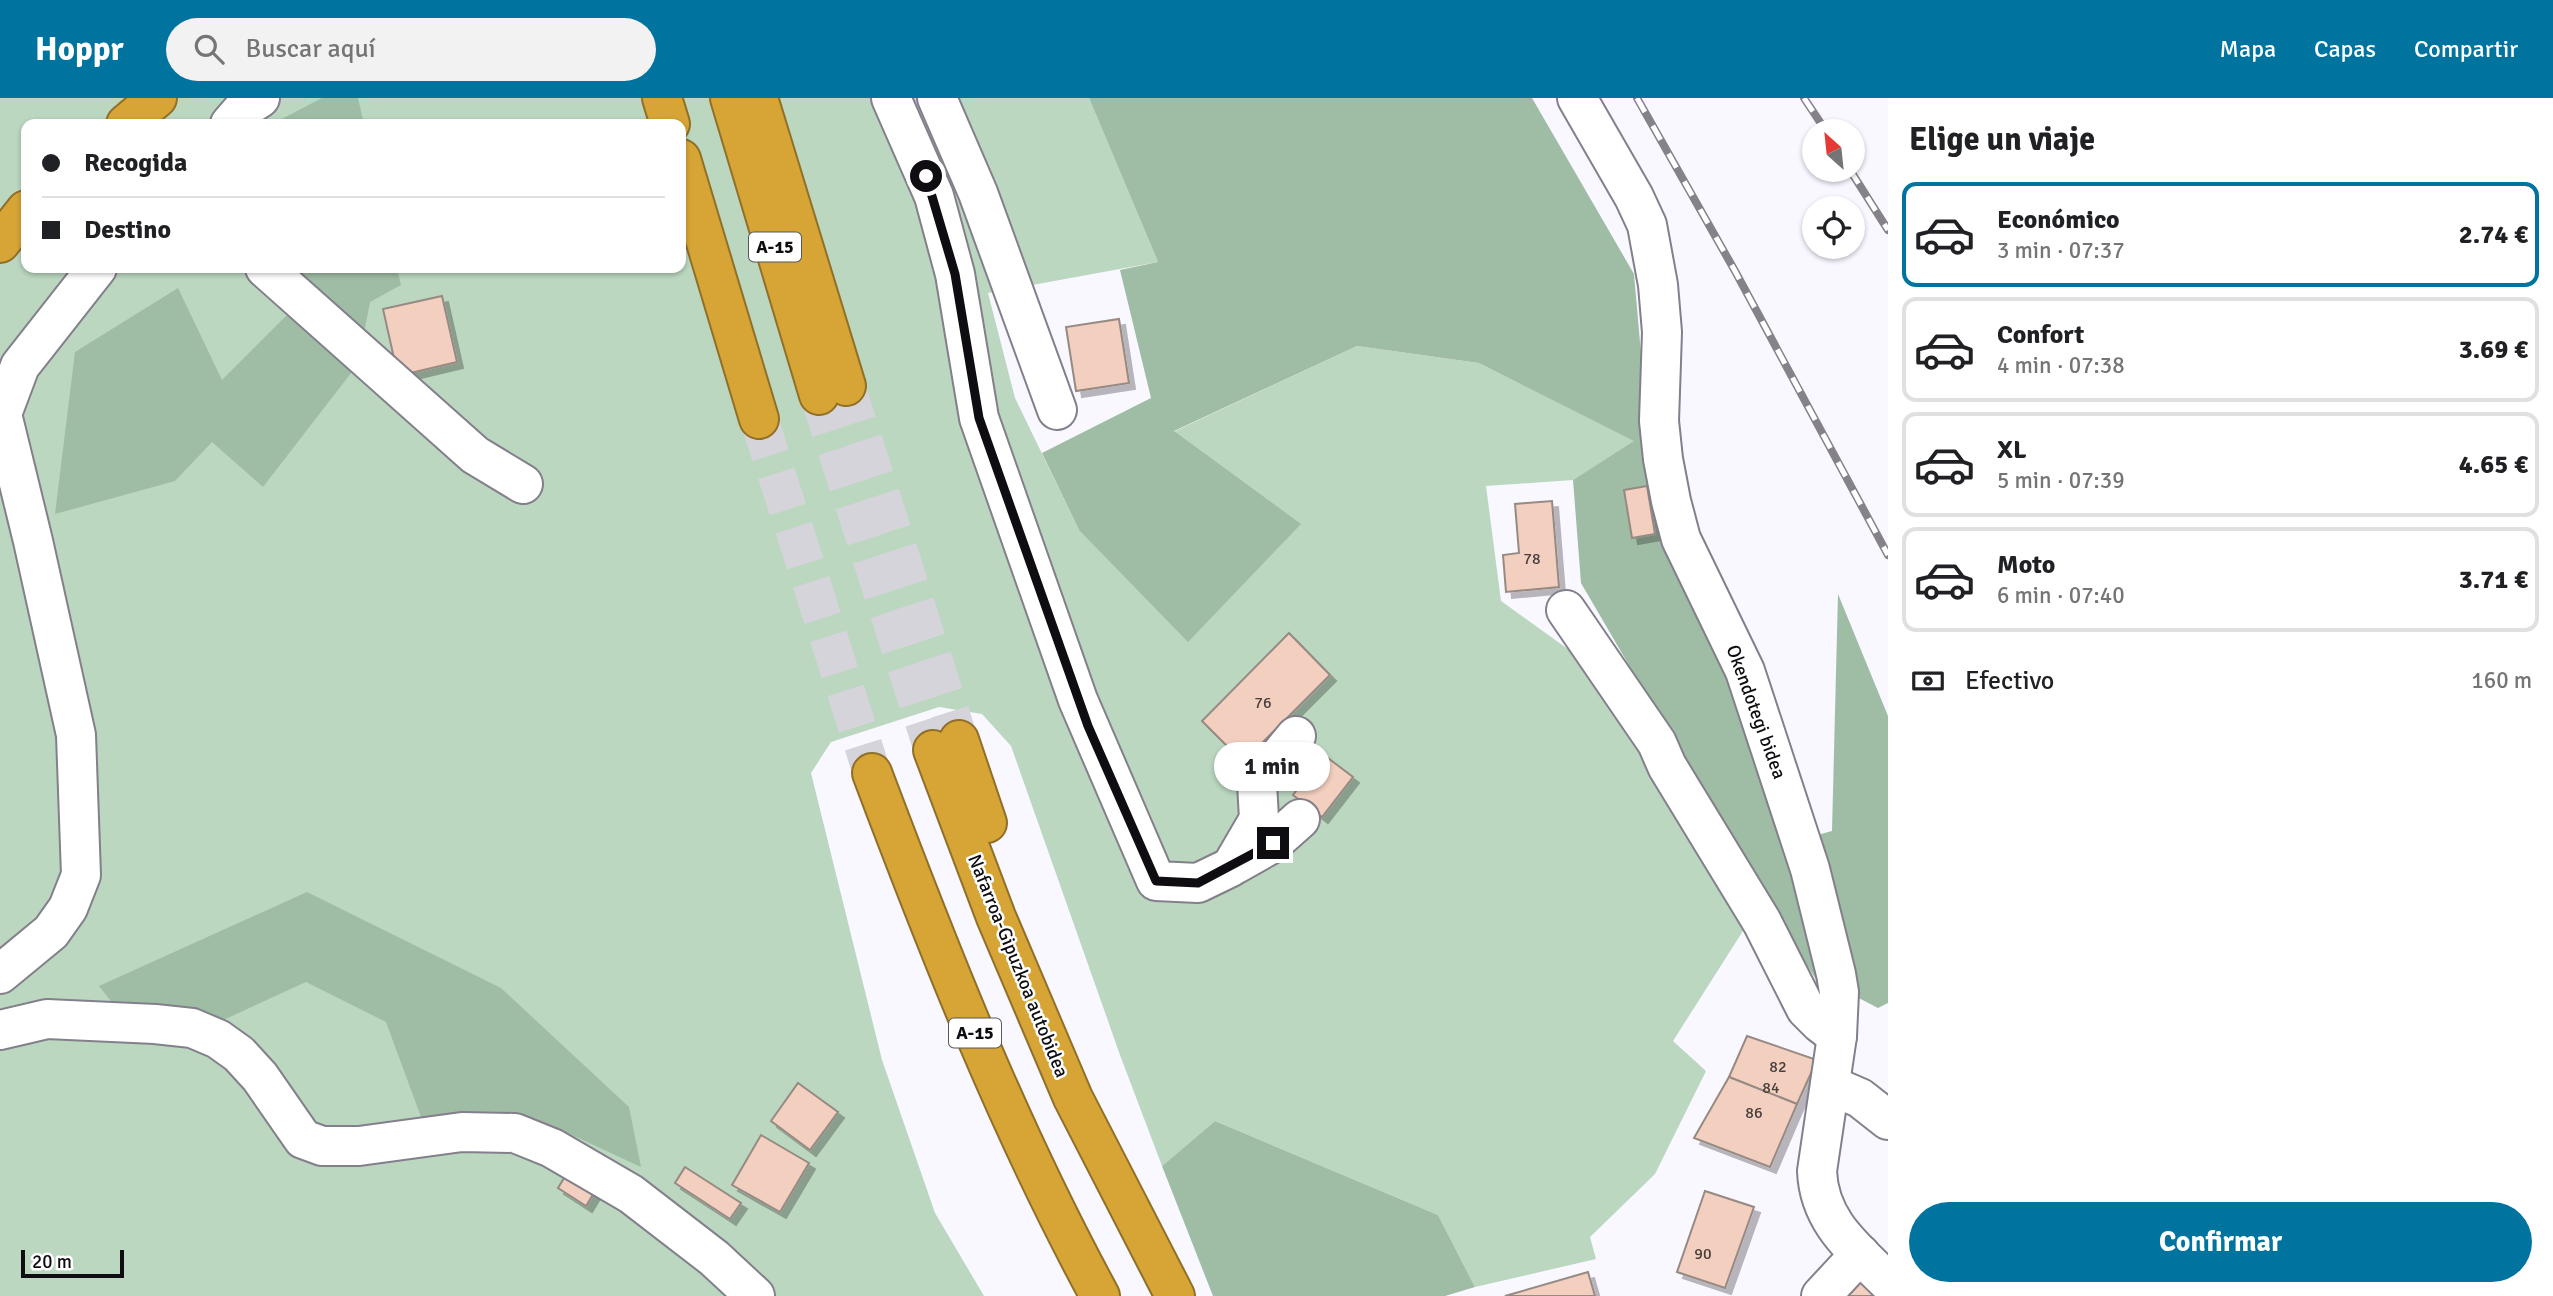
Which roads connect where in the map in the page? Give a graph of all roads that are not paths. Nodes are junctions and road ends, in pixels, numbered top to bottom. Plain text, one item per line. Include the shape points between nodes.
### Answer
1 (157, 98) edge
2 (260, 98) edge
3 (663, 98) edge
4 (730, 98) edge
5 (758, 98) edge
6 (891, 98) edge
7 (937, 98) edge
8 (1577, 98) edge
9 (132, 119) edge
10 (234, 119) edge
11 (669, 119) edge
12 (686, 176) edge
13 (21, 216) edge
14 (0, 243) edge
15 (93, 273) edge
16 (271, 273) edge
17 (1057, 410) dead end
18 (759, 419) tunnel mouth
19 (523, 484) dead end
20 (1566, 610) dead end
21 (1296, 736) dead end
22 (946, 745) tunnel mouth
23 (872, 773) tunnel mouth
24 (1300, 819) dead end
25 (1231, 867) junction
26 (0, 974) edge
27 (0, 1030) edge
28 (1837, 1036) junction
29 (1830, 1085) junction
30 (1888, 1120) edge
31 (1860, 1254) junction
32 (1888, 1282) edge
33 (1098, 1291) edge
34 (755, 1296) edge
35 (1175, 1296) edge
36 (1821, 1296) edge

1 - 9 highway
2 - 10 street
3 - 11 highway
4 - 5 highway, A-15 via 832,391
6 - 25 street via 934,196 955,274 979,418 1088,726 1156,881 1198,883
7 - 17 street via 978,193
8 - 28 street, Okendotegi bidea via 1647,225 1658,285 1660,421 1671,501 1681,539 1745,671 1810,869 1839,992
12 - 18 highway
13 - 14 highway
15 - 26 street via 20,366 2,414 76,735 81,875 68,908 51,932
16 - 19 street via 475,455
20 - 28 street via 1657,743 1762,922 1806,1009
21 - 25 street via 1258,783 1259,819
22 - 35 highway, Nafarroa-Gipuzkoa autobidea via 996,917 1073,1098
23 - 33 highway, A-15 via 935,941 1014,1125
24 - 25 street via 1273,843
27 - 34 street via 47,1019 192,1028 239,1054 303,1139 322,1146 359,1146 462,1132 515,1133 552,1148 631,1194
28 - 29 street, Okendotegi bidea
29 - 30 street via 1860,1098
29 - 31 street, Okendotegi bidea via 1818,1189 1833,1224
31 - 32 street, Okendotegi bidea
31 - 36 street

